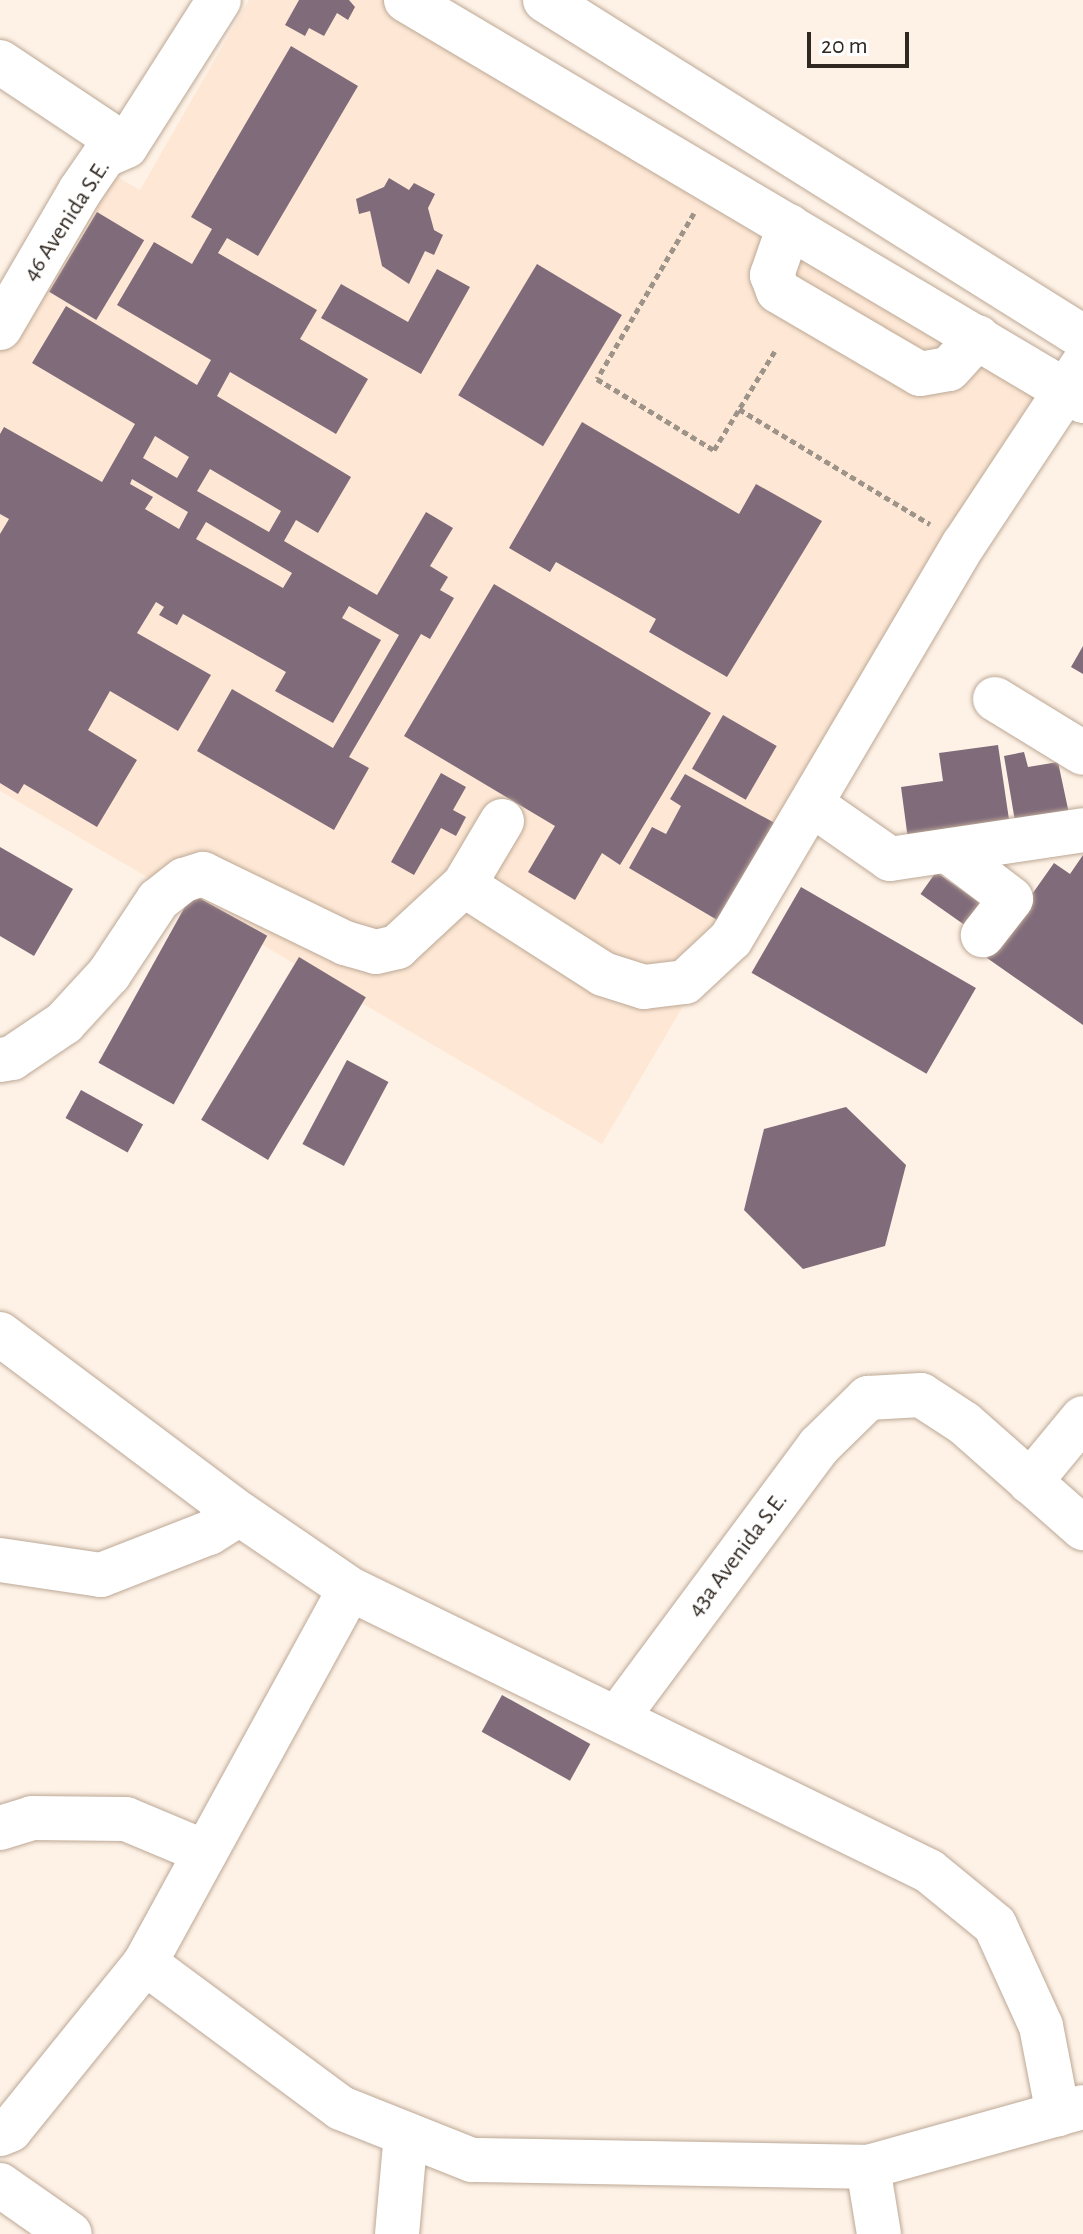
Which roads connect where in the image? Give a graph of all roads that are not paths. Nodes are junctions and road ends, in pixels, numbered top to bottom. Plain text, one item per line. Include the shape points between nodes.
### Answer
1 (219, 0) edge
2 (406, 0) edge
3 (545, 0) edge
4 (593, 30) junction
5 (0, 62) edge
6 (555, 88) junction
7 (126, 146) junction
8 (789, 226) junction
9 (0, 328) edge
10 (978, 337) junction
11 (1083, 337) edge
12 (1077, 385) edge
13 (995, 699) dead end
14 (1083, 753) edge
15 (811, 804) junction
16 (502, 821) dead end
17 (1070, 832) edge
18 (948, 851) junction
19 (464, 885) junction
20 (1011, 899) junction
21 (983, 935) dead end
22 (0, 1060) edge
23 (0, 1334) edge
24 (1083, 1418) edge
25 (1030, 1482) junction
26 (240, 1514) junction
27 (1083, 1528) edge
28 (0, 1560) edge
29 (350, 1589) junction
30 (617, 1718) junction
31 (0, 1828) edge
32 (205, 1852) junction
33 (145, 1963) junction
34 (1070, 2110) edge
35 (0, 2134) edge
36 (406, 2134) junction
37 (868, 2167) junction
38 (0, 2185) edge
39 (70, 2234) edge
40 (397, 2234) edge
41 (879, 2234) edge

1 - 7 street, 46 Avenida S.E.
2 - 6 street
3 - 4 street
4 - 6 street
4 - 11 street
5 - 7 street
6 - 8 street
7 - 9 street, 46 Avenida S.E. via 104,156
8 - 10 street
8 - 10 street via 772,275 778,291 791,299 920,374 949,369
10 - 12 street
12 - 15 street via 964,544
13 - 14 street
15 - 18 street via 890,859
15 - 19 street via 731,939 685,982 644,987 603,974
16 - 19 street
17 - 18 street
17 - 20 street
18 - 20 street
19 - 22 street via 397,947 376,952 345,943 203,874 184,880 158,900 109,974 64,1023 12,1058
20 - 21 street
23 - 26 street
24 - 25 street
25 - 27 street
25 - 30 street, 43a Avenida S.E. via 964,1423 921,1395 868,1398 819,1446
26 - 28 street via 209,1533 101,1575
26 - 29 street
29 - 30 street
29 - 32 street
30 - 34 street via 929,1871 995,1925 1041,2026
31 - 32 street via 32,1818 126,1819
32 - 33 street
33 - 35 street via 10,2130
33 - 36 street via 341,2108
34 - 37 street
36 - 37 street via 472,2160
36 - 40 street
37 - 41 street
38 - 39 street

